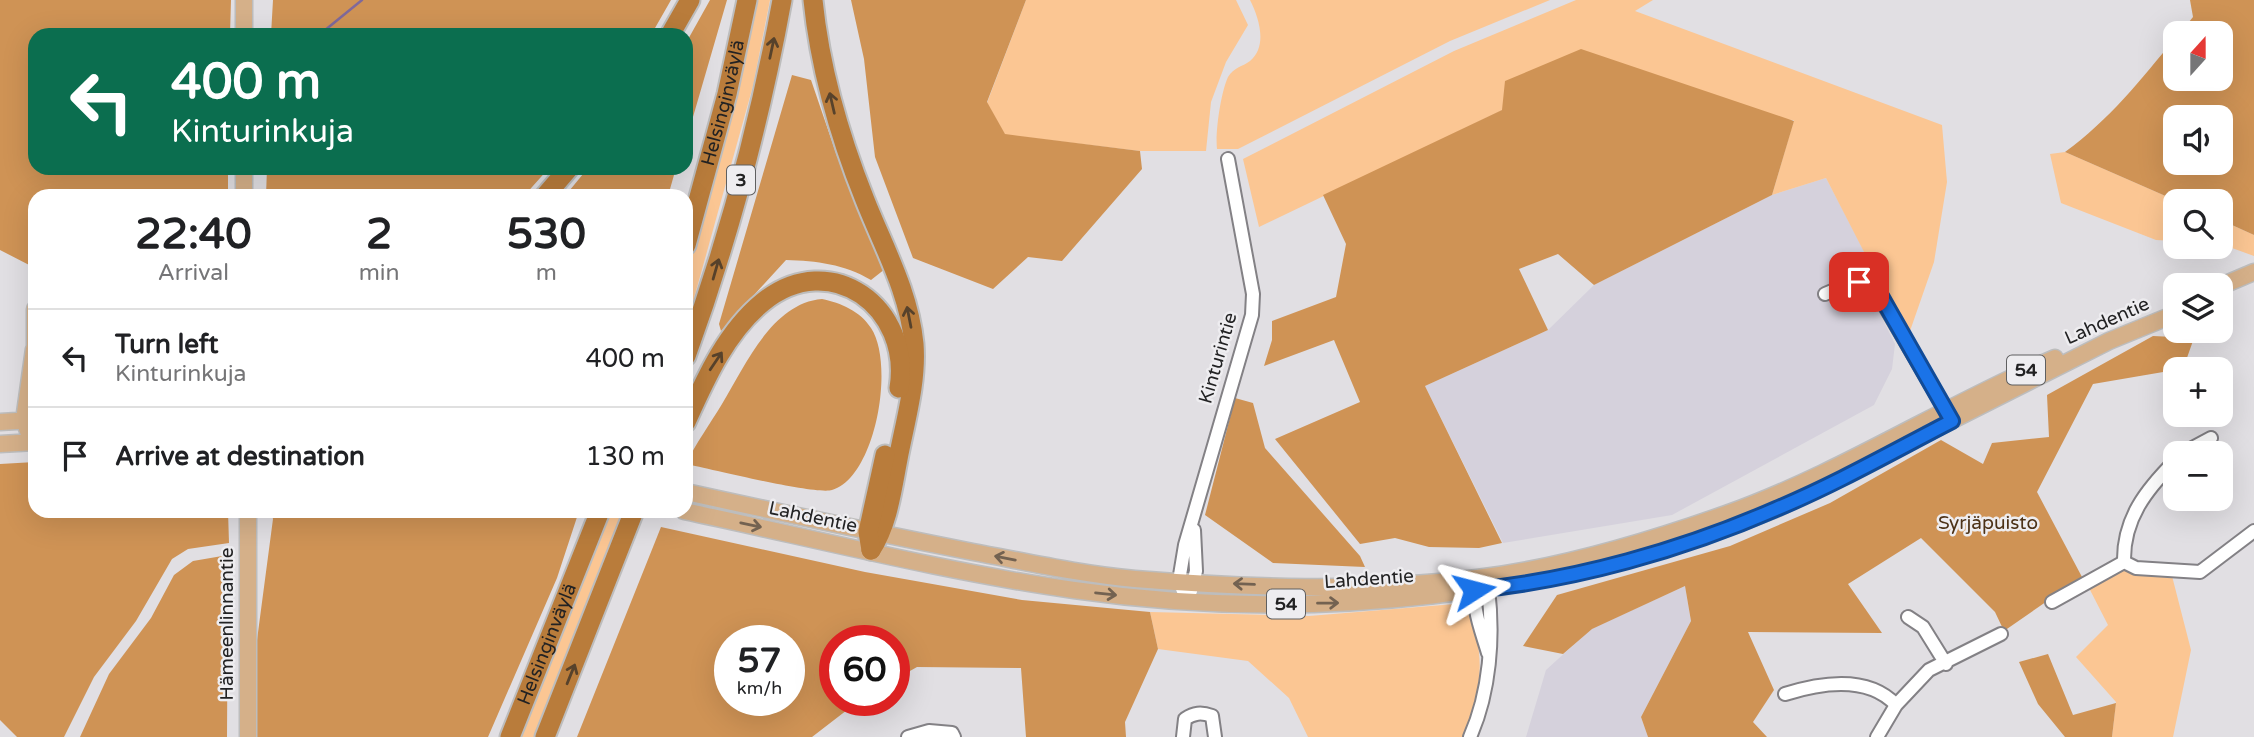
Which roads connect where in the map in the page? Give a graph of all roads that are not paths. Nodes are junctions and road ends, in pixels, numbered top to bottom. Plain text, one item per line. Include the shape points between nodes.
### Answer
1 (244, 0) edge
2 (690, 0) edge
3 (747, 0) edge
4 (782, 0) edge
5 (814, 0) edge
6 (244, 28) edge
7 (674, 28) edge
8 (1227, 159) dead end
9 (563, 175) edge
10 (551, 189) edge
11 (693, 219) edge
12 (2254, 272) edge
13 (2233, 281) edge
14 (2254, 283) edge
15 (2233, 291) edge
16 (1825, 294) dead end
17 (2163, 312) edge
18 (2163, 319) edge
19 (693, 337) edge
20 (693, 407) edge
21 (1949, 415) junction
22 (28, 420) edge
23 (0, 422) edge
24 (2211, 438) dead end
25 (28, 440) edge
26 (2205, 441) edge
27 (0, 444) edge
28 (2163, 471) edge
29 (693, 494) edge
30 (693, 512) edge
31 (248, 518) edge
32 (597, 518) edge
33 (633, 518) edge
34 (641, 518) edge
35 (2254, 531) edge
36 (631, 534) junction
37 (873, 539) junction
38 (2124, 562) junction
39 (1187, 582) junction
40 (1480, 585) junction
41 (1187, 601) junction
42 (2052, 602) dead end
43 (1908, 617) dead end
44 (2001, 634) dead end
45 (1946, 664) junction
46 (1785, 694) dead end
47 (1896, 705) junction
48 (248, 737) edge
49 (510, 737) edge
50 (545, 737) edge
51 (908, 737) edge
52 (954, 737) edge
53 (1183, 737) edge
54 (1215, 737) edge
55 (1470, 737) edge
56 (1877, 737) edge

1 - 6 main road
2 - 7 highway
3 - 11 highway, Helsinginväylä / 3
19 -> 4 highway, Helsinginväylä / 3 via 737,194
37 -> 5 highway via 908,410 914,345 901,284 834,114
8 - 39 street, Kinturintie via 1252,315 1214,439 1194,523
9 - 10 highway
12 - 13 main road
14 - 15 main road
16 - 21 street via 1853,282 1873,286
17 - 21 main road, Lahdentie / 54
18 - 21 main road, Lahdentie / 54
20 -> 37 highway via 708,374 746,319 780,290 813,281 839,283 860,293 888,323 900,353 900,378
21 - 40 main road, Lahdentie / 54 via 1728,513
22 - 23 main road
24 - 26 street
25 - 27 main road
28 - 38 street via 2127,527
29 - 37 main road, Lahdentie / 54
30 -> 37 main road, Lahdentie / 54
31 - 48 main road, Hämeenlinnantie
32 - 49 highway, Helsinginväylä
33 - 36 highway
34 - 36 highway
35 - 38 street via 2200,572 2136,568
50 -> 36 highway, Helsinginväylä
39 -> 37 main road, Lahdentie / 54 via 1072,571
37 -> 41 main road, Lahdentie / 54 via 1051,587
38 - 42 street
40 -> 39 main road, Lahdentie / 54 via 1337,588
39 - 41 street, Kinturintie
41 -> 40 main road, Lahdentie / 54 via 1385,601
40 - 55 street via 1491,625 1483,699
43 - 45 street via 1923,627
44 - 45 street
45 - 47 street via 1929,670
46 - 47 street via 1818,684 1867,686
47 - 56 street
51 - 52 street via 929,731
53 - 54 street via 1185,719 1204,713 1212,716

